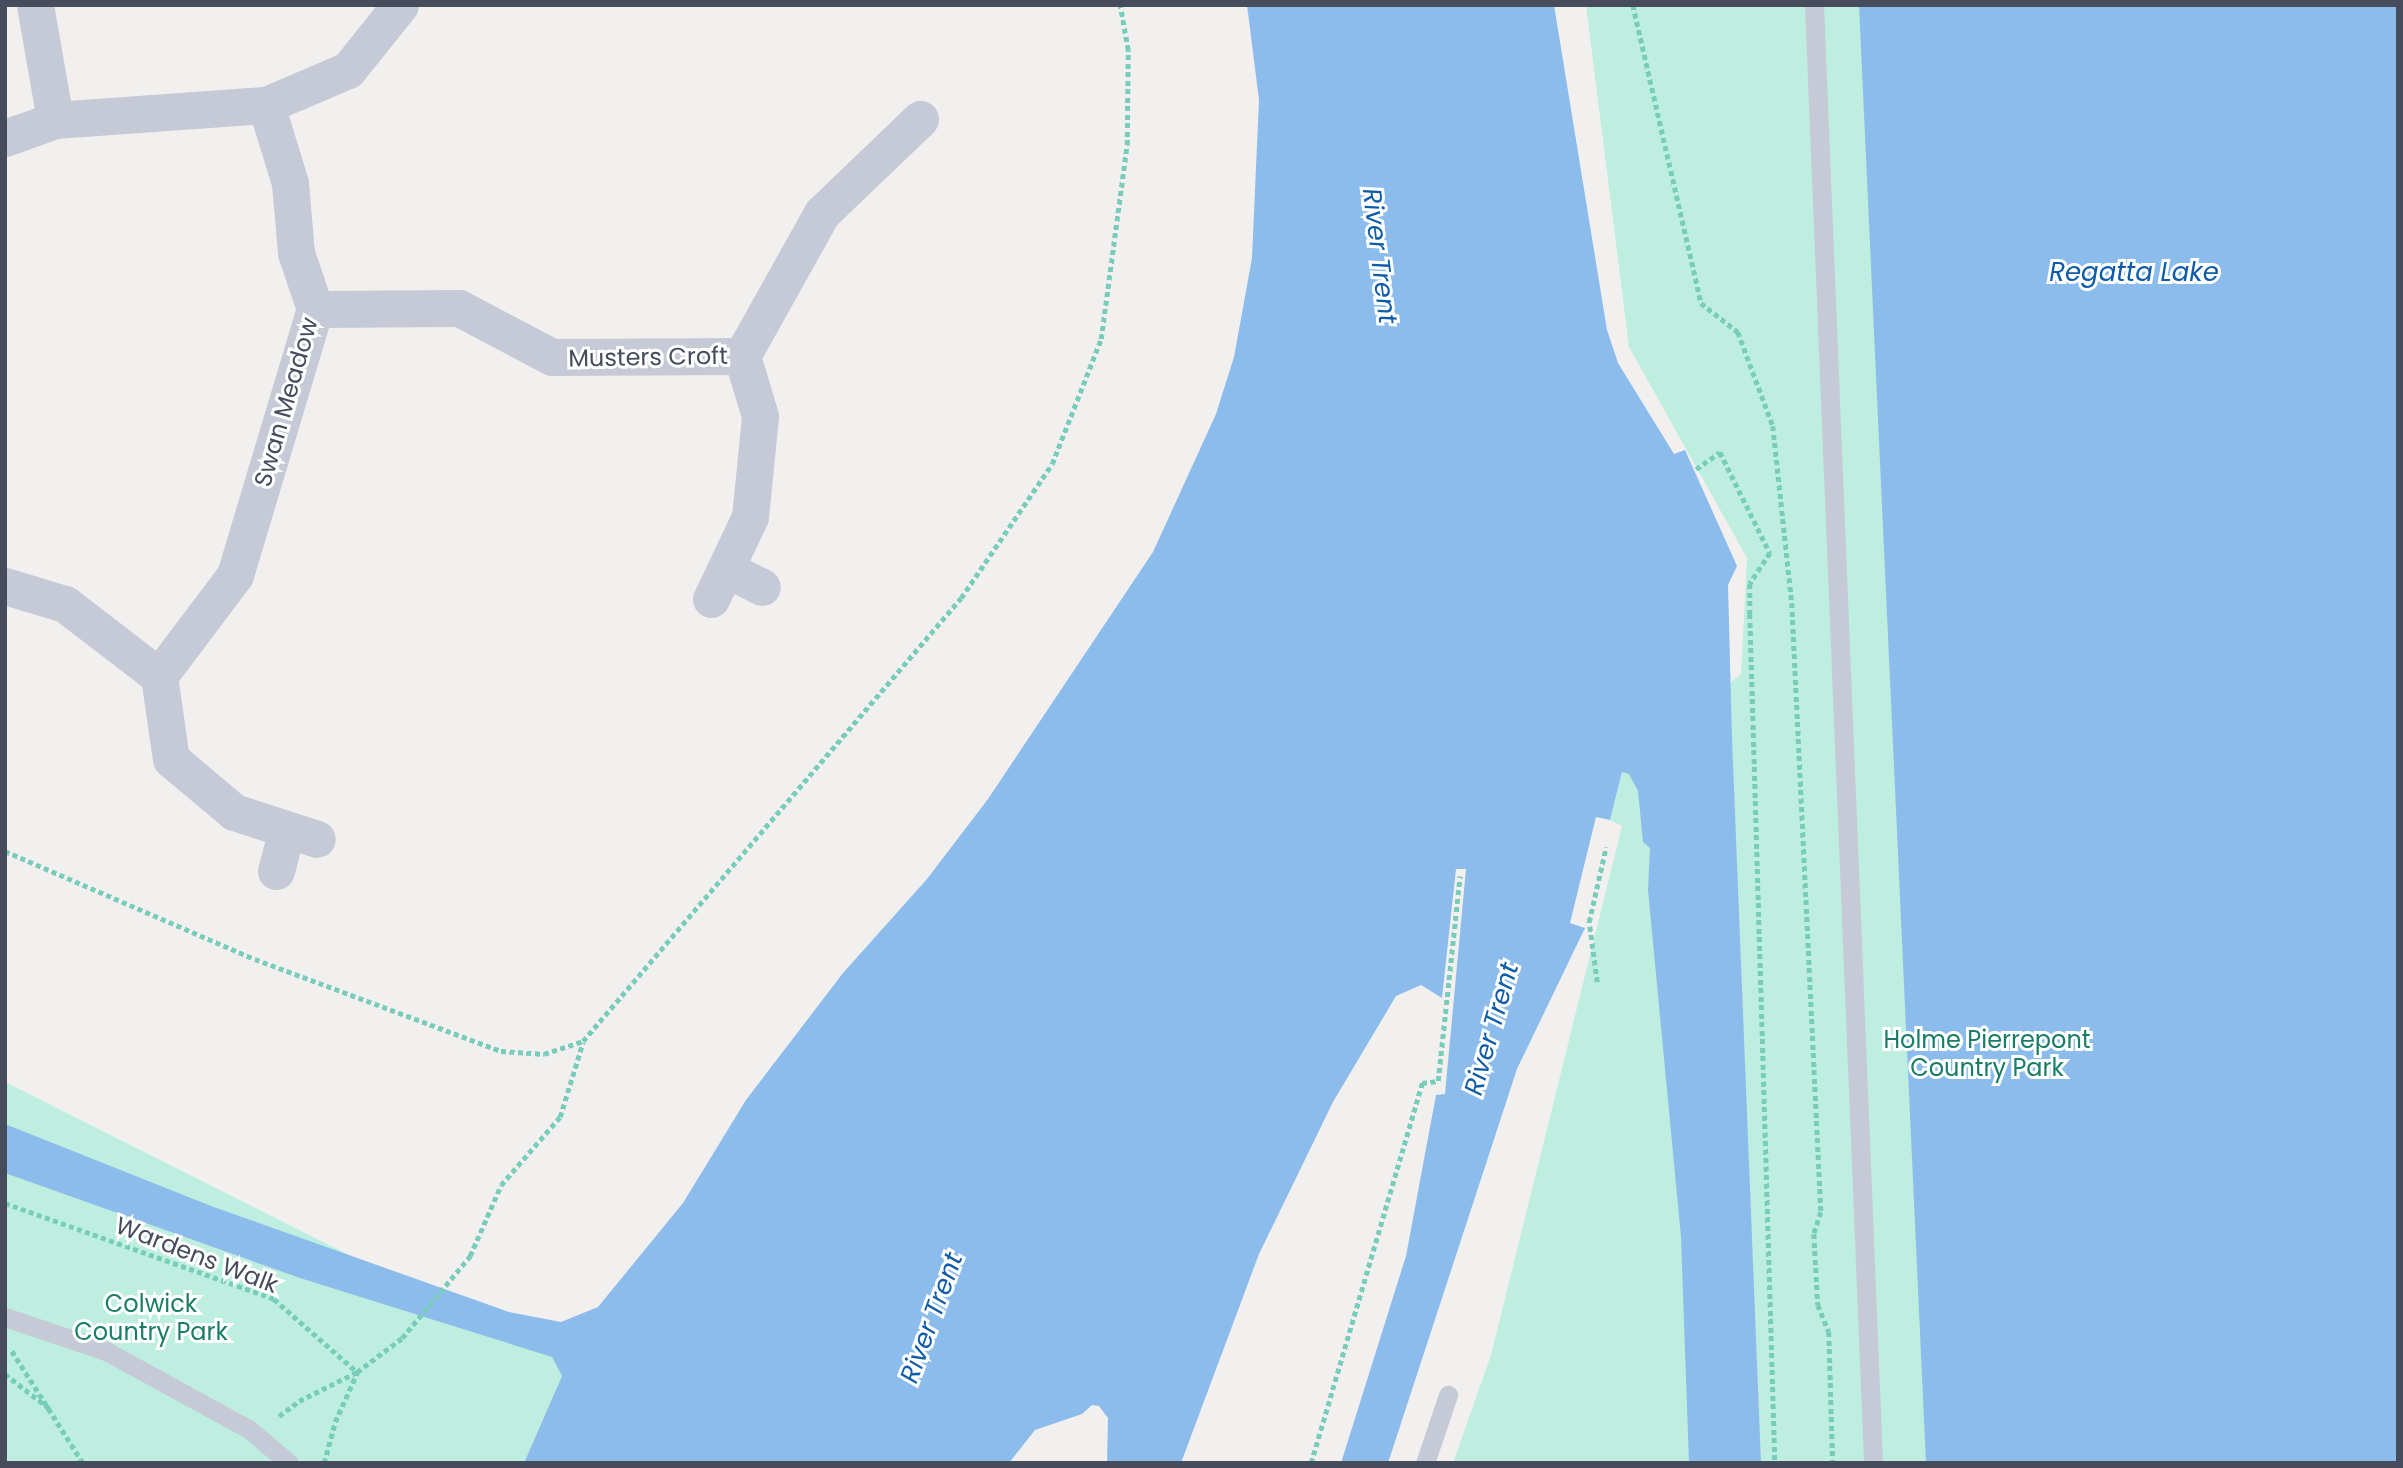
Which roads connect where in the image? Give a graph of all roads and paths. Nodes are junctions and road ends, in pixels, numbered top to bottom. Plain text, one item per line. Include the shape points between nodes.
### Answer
1 (35, 5) edge
2 (401, 5) edge
3 (1120, 5) edge
4 (1633, 5) edge
5 (1814, 5) edge
6 (266, 105) junction
7 (920, 119) dead end
8 (55, 120) junction
9 (5, 138) edge
10 (315, 309) junction
11 (742, 356) junction
12 (1696, 469) dead end
13 (5, 586) edge
14 (762, 587) dead end
15 (159, 676) junction
16 (1606, 846) dead end
17 (5, 851) edge
18 (276, 871) dead end
19 (1460, 876) dead end
20 (1597, 982) dead end
21 (583, 1041) junction
22 (5, 1203) edge
23 (5, 1317) edge
24 (5, 1342) edge
25 (358, 1372) junction
26 (5, 1374) edge
27 (1448, 1395) dead end
28 (54, 1413) junction
29 (256, 1434) junction
30 (83, 1463) edge
31 (289, 1463) edge
32 (324, 1463) edge
33 (1311, 1463) edge
34 (1425, 1463) edge
35 (1775, 1463) edge
36 (1833, 1463) edge
37 (1872, 1463) edge

1 - 8 street
2 - 6 street via 348,70
3 - 21 path via 1128,50 1126,145 1101,339 1052,464 961,597
4 - 36 path via 1701,303 1738,332 1773,426 1792,603 1821,1212 1814,1234 1818,1306 1829,1332
5 - 37 lane
6 - 8 street
6 - 10 street, Swan Meadow via 290,183 296,253
7 - 11 street, Musters Croft via 822,214
8 - 9 street
10 - 11 street, Musters Croft via 459,308 552,358
10 - 15 street, Swan Meadow via 235,575
11 - 14 street, Musters Croft via 760,416 750,517 719,584
12 - 35 path via 1720,452 1770,554 1750,584 1750,614
13 - 15 street via 65,604
15 - 18 street via 171,759 234,812 302,834
16 - 20 path via 1589,922
17 - 21 path via 255,958 501,1051 544,1054
19 - 33 path via 1438,1081 1422,1083
21 - 25 path via 560,1117 501,1185 470,1256 402,1338
22 - 25 path, Wardens Walk via 274,1299
23 - 29 lane via 106,1351
24 - 28 path
25 - 29 path via 299,1401
25 - 32 path via 335,1422
26 - 28 path
27 - 34 lane
28 - 30 path
29 - 31 lane

